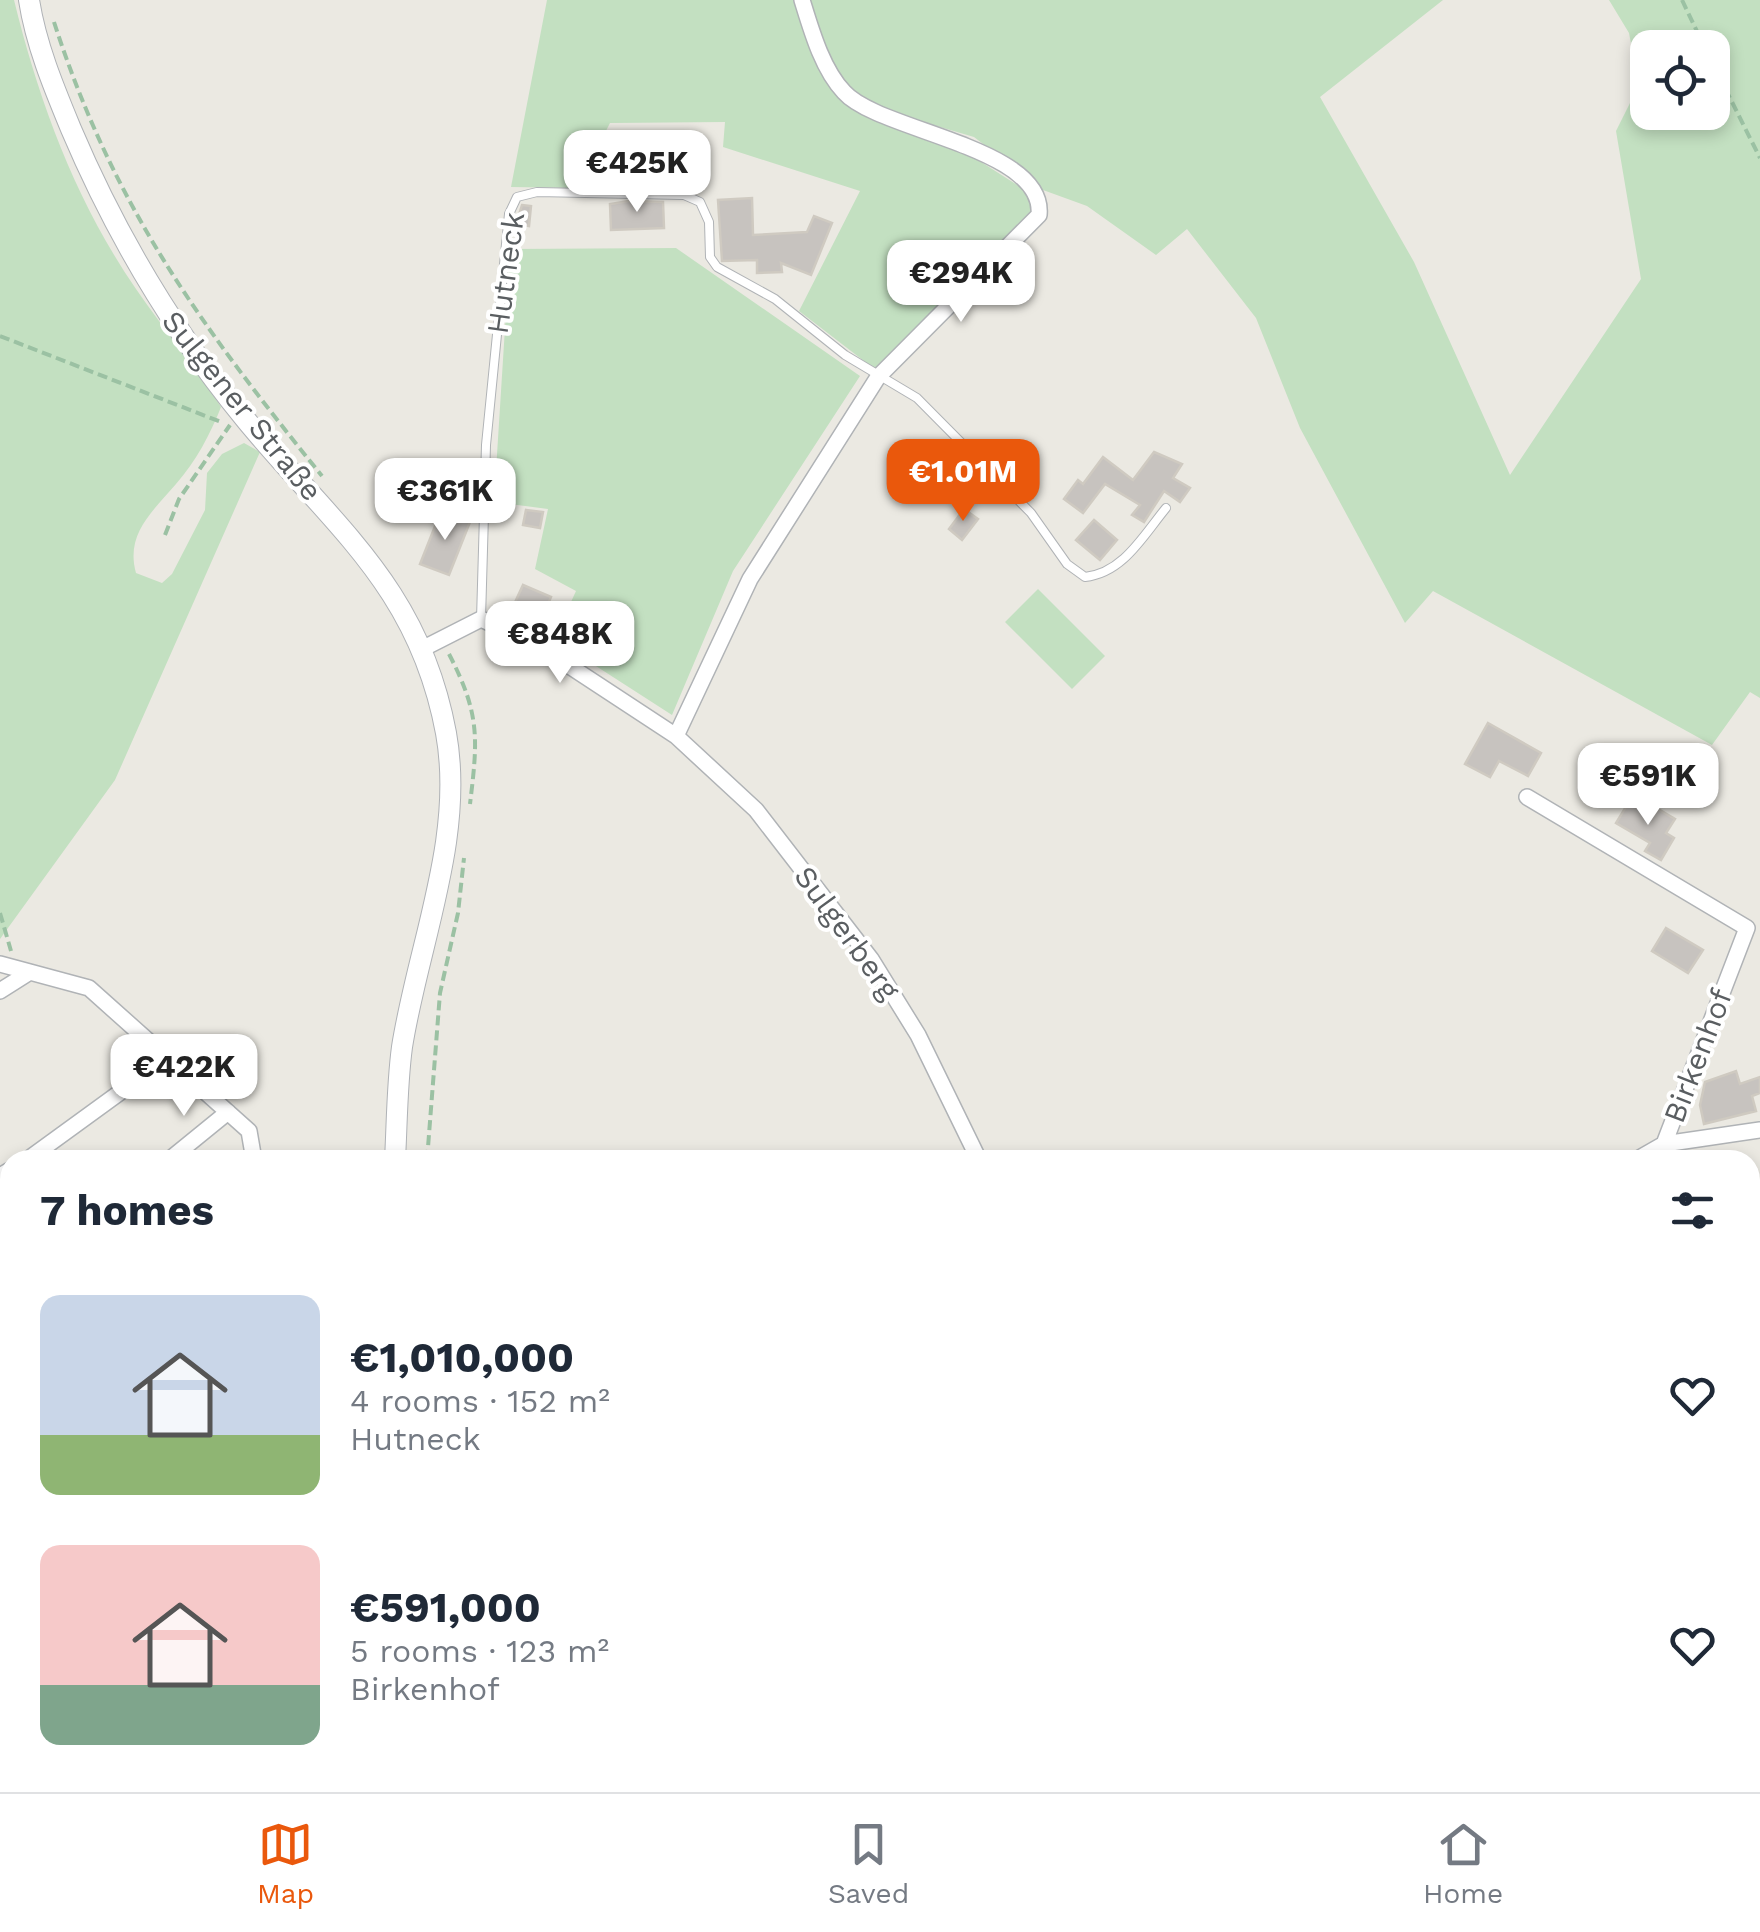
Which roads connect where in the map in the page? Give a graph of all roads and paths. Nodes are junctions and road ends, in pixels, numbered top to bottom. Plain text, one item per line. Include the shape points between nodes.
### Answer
1 (29, 0) edge
2 (802, 0) edge
3 (1682, 0) edge
4 (53, 19) dead end
5 (1697, 30) edge
6 (1730, 98) edge
7 (1760, 158) edge
8 (0, 336) edge
9 (878, 377) junction
10 (260, 398) dead end
11 (1166, 508) dead end
12 (165, 536) dead end
13 (480, 620) junction
14 (422, 649) junction
15 (676, 736) junction
16 (1527, 797) dead end
17 (0, 912) edge
18 (15, 968) edge
19 (0, 991) edge
20 (170, 1056) junction
21 (228, 1112) junction
22 (1760, 1130) edge
23 (1664, 1144) junction
24 (41, 1150) edge
25 (181, 1150) edge
26 (252, 1150) edge
27 (396, 1150) edge
28 (974, 1150) edge
29 (1654, 1150) edge

1 - 14 main road, Sulgener Straße via 51,80 99,195 156,298 242,416 396,594
2 - 9 street via 844,93 876,113 972,146 1034,189 1040,202 1038,215
3 - 5 path
4 - 10 path via 116,178 160,260
6 - 7 path
8 - 12 path via 230,425 179,499
9 - 11 lane, Hutneck via 917,398 982,460 1084,578 1104,576 1126,558
9 - 13 lane, Hutneck via 774,299 717,267 700,202 684,195 517,196 509,214 486,444
9 - 15 street via 750,579
13 - 14 street
13 - 15 street via 540,646
14 - 27 main road, Sulgener Straße via 447,736 448,829 402,1049
15 - 28 street, Sulgerberg via 756,810 870,959 918,1035
16 - 23 street, Birkenhof via 1747,928
17 - 18 path
18 - 19 street
18 - 20 street via 90,988
20 - 21 street
20 - 24 street
21 - 25 street
21 - 26 street via 249,1131
22 - 23 street
23 - 29 street

